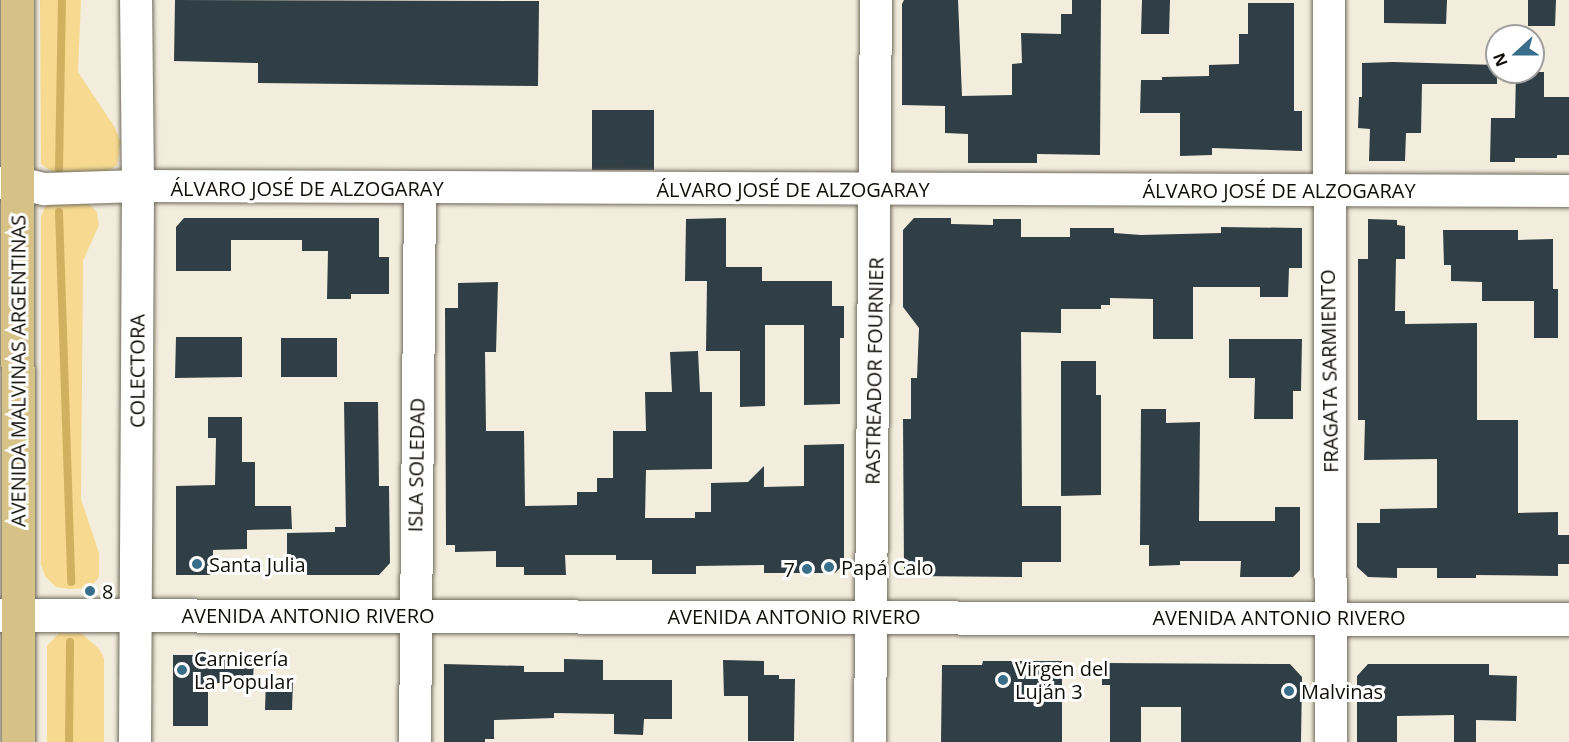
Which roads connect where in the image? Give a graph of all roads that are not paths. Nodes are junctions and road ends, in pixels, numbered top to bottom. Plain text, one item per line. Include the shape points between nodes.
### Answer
1 (17, 0) edge
2 (136, 0) edge
3 (876, 0) edge
4 (1329, 0) edge
5 (9, 183) edge
6 (138, 186) junction
7 (876, 188) junction
8 (420, 189) junction
9 (1328, 190) junction
10 (1569, 191) edge
11 (9, 615) edge
12 (136, 615) junction
13 (414, 615) junction
14 (1332, 616) junction
15 (871, 617) junction
16 (1569, 619) edge
17 (18, 742) edge
18 (135, 742) edge
19 (415, 742) edge
20 (870, 742) edge
21 (1330, 742) edge

1 - 5 main road, AVENIDA MALVINAS ARGENTINAS
2 - 6 street, COLECTORA
3 - 7 street, RASTREADOR FOURNIER
4 - 9 street, FRAGATA SARMIENTO
5 - 6 street, ÁLVARO JOSÉ DE ALZOGARAY via 45,189
5 - 11 main road, AVENIDA MALVINAS ARGENTINAS
6 - 8 street, ÁLVARO JOSÉ DE ALZOGARAY
6 - 12 street, COLECTORA
7 - 8 street, ÁLVARO JOSÉ DE ALZOGARAY
7 - 9 street, ÁLVARO JOSÉ DE ALZOGARAY
7 - 15 street, RASTREADOR FOURNIER
8 - 13 street, ISLA SOLEDAD
9 - 10 street, ÁLVARO JOSÉ DE ALZOGARAY
9 - 14 street, FRAGATA SARMIENTO
11 - 12 main road, AVENIDA ANTONIO RIVERO
11 - 17 main road, AVENIDA MALVINAS ARGENTINAS
12 - 13 main road, AVENIDA ANTONIO RIVERO
12 - 18 street, COLECTORA
13 - 15 main road, AVENIDA ANTONIO RIVERO
13 - 19 street, ISLA SOLEDAD
14 - 15 main road, AVENIDA ANTONIO RIVERO
14 - 16 main road, AVENIDA ANTONIO RIVERO
14 - 21 street, FRAGATA SARMIENTO
15 - 20 street, RASTREADOR FOURNIER

